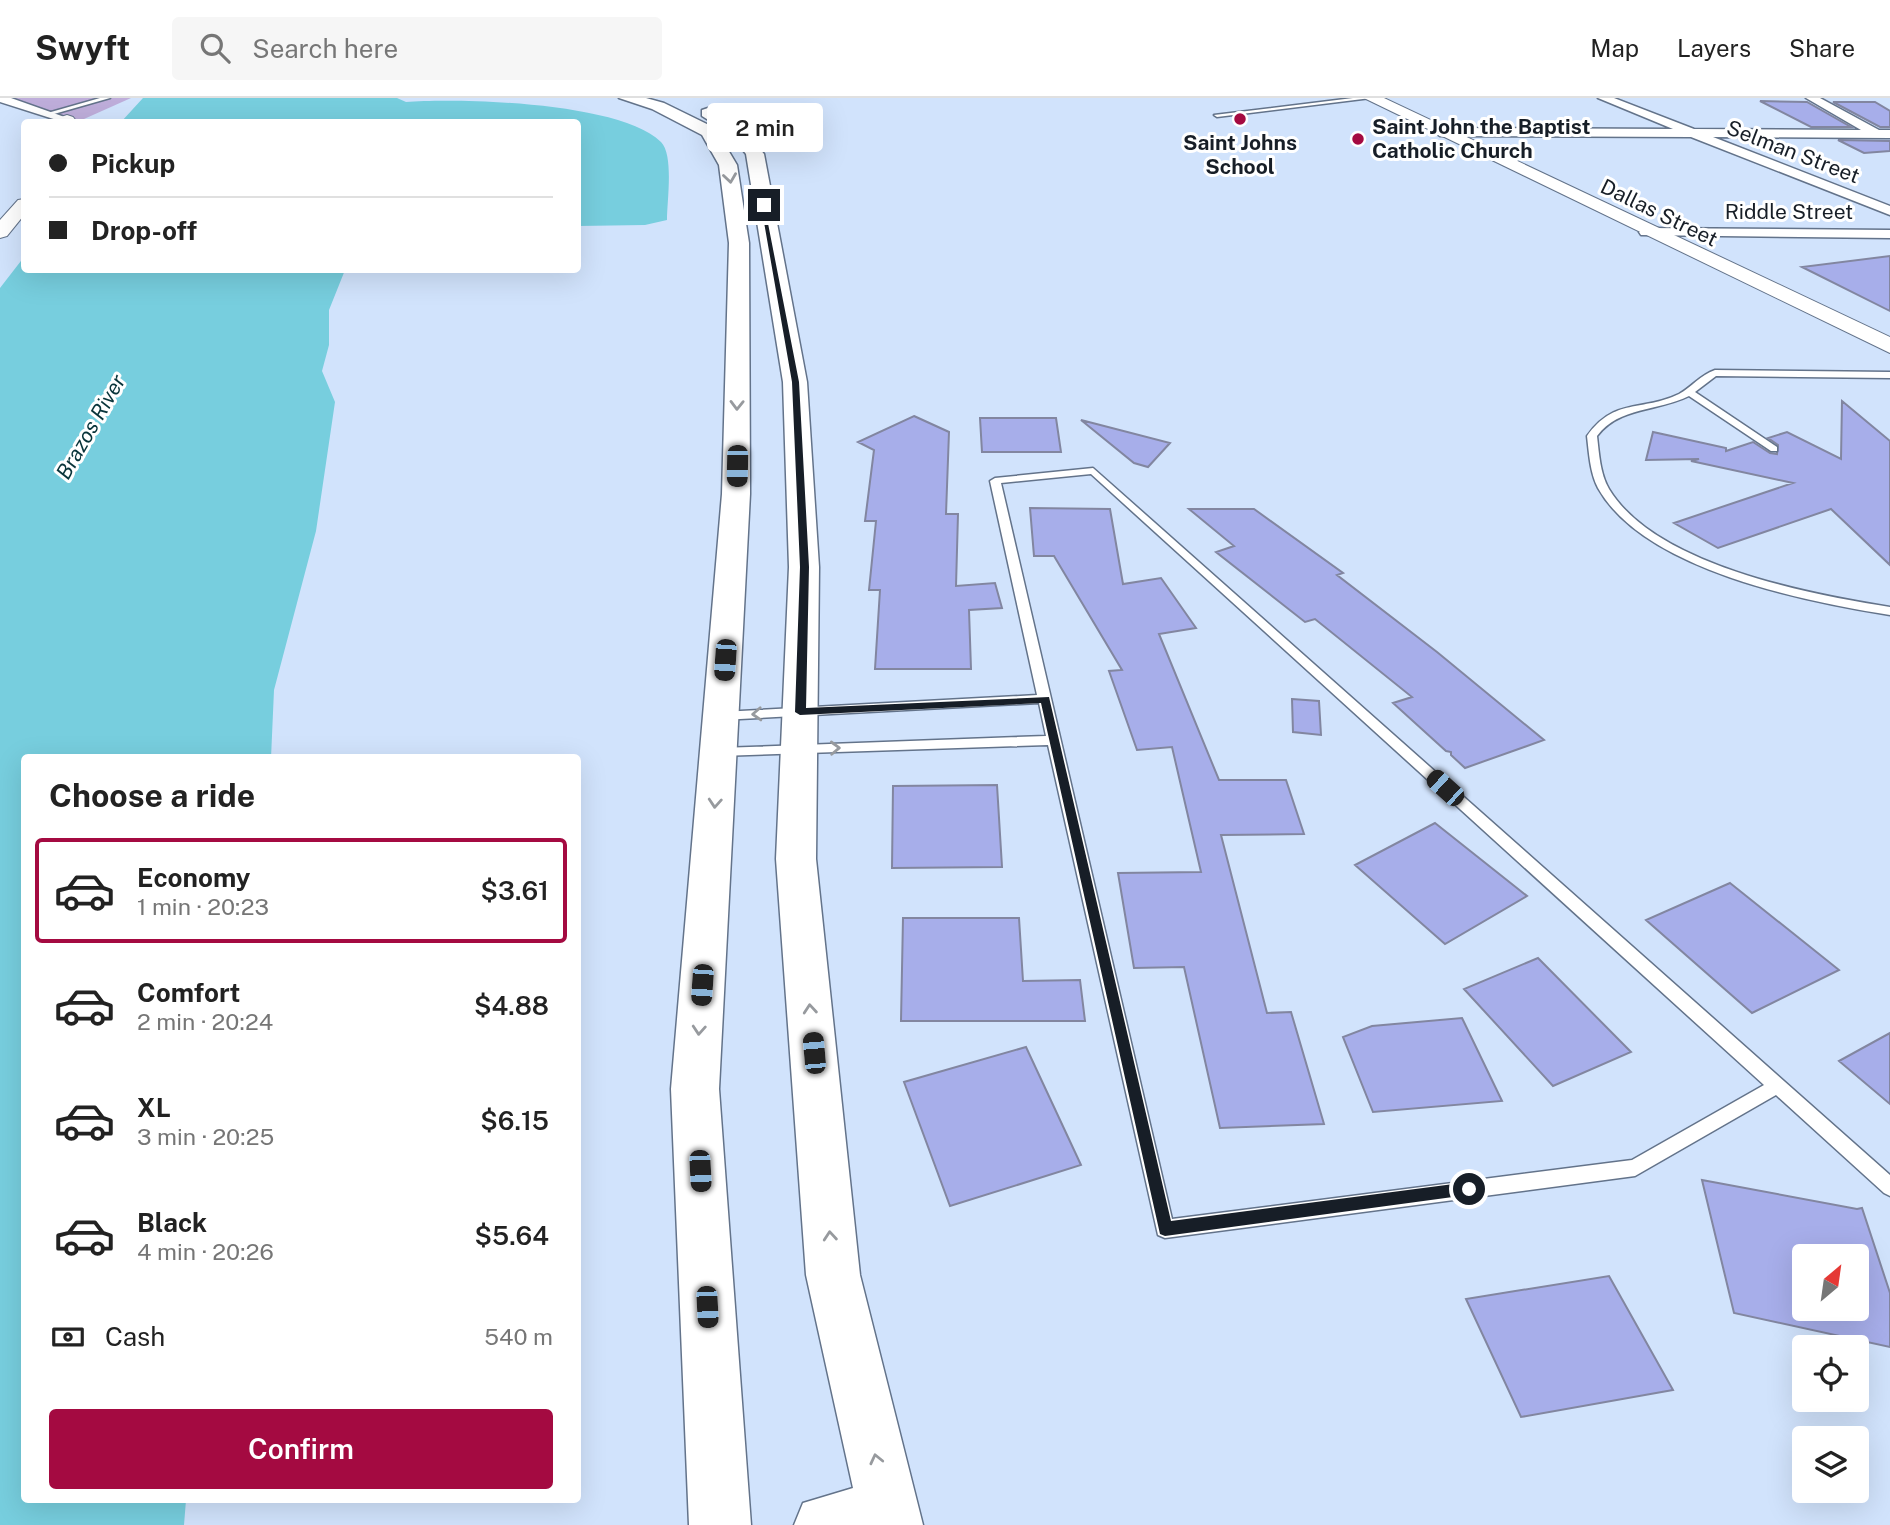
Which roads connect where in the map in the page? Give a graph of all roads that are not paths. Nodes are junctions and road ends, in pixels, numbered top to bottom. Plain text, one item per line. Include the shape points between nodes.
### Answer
1 (0, 98) edge
2 (107, 98) edge
3 (627, 98) edge
4 (667, 98) edge
5 (1370, 98) edge
6 (1604, 98) edge
7 (1812, 98) edge
8 (47, 114) junction
9 (1217, 115) dead end
10 (62, 119) edge
11 (1440, 132) junction
12 (1692, 133) junction
13 (1884, 134) edge
14 (1890, 141) edge
15 (21, 208) edge
16 (1890, 211) edge
17 (0, 232) edge
18 (1646, 232) junction
19 (1890, 234) edge
20 (1890, 346) edge
21 (1890, 375) edge
22 (1689, 392) junction
23 (1774, 449) dead end
24 (1890, 611) edge
25 (1045, 699) junction
26 (800, 712) junction
27 (720, 734) junction
28 (1054, 740) junction
29 (799, 749) junction
30 (1777, 1086) junction
31 (1890, 1187) edge
32 (890, 1518) edge
33 (720, 1525) edge
34 (825, 1525) edge

1 - 8 street
2 - 8 lane
3 -> 27 main road via 667,110 709,132 729,165 739,243 736,494
4 - 26 main road via 726,121 755,154 795,382 804,567
5 - 9 lane
5 - 11 street, Dallas Street
6 - 12 street, Selman Street
7 - 13 street
8 - 10 street
11 - 12 street
11 - 18 street, Dallas Street
12 - 13 street
12 - 16 street, Selman Street
13 - 14 street
15 - 17 street
18 - 19 street, Riddle Street
18 - 20 street, Dallas Street
21 - 22 lane via 1715,373 1703,377
22 - 23 lane
22 - 24 lane via 1625,410 1600,422 1592,436 1604,489 1626,517 1668,547 1751,580 1835,603
25 - 26 lane
25 - 28 lane
25 - 30 lane via 995,481 1093,471
26 -> 27 lane
26 - 29 main road
27 - 29 lane
27 -> 33 main road via 695,1089
29 -> 28 lane
28 - 30 lane via 1165,1229 1635,1168
32 -> 29 main road via 833,1275 796,859
30 - 31 lane
32 - 34 main road

